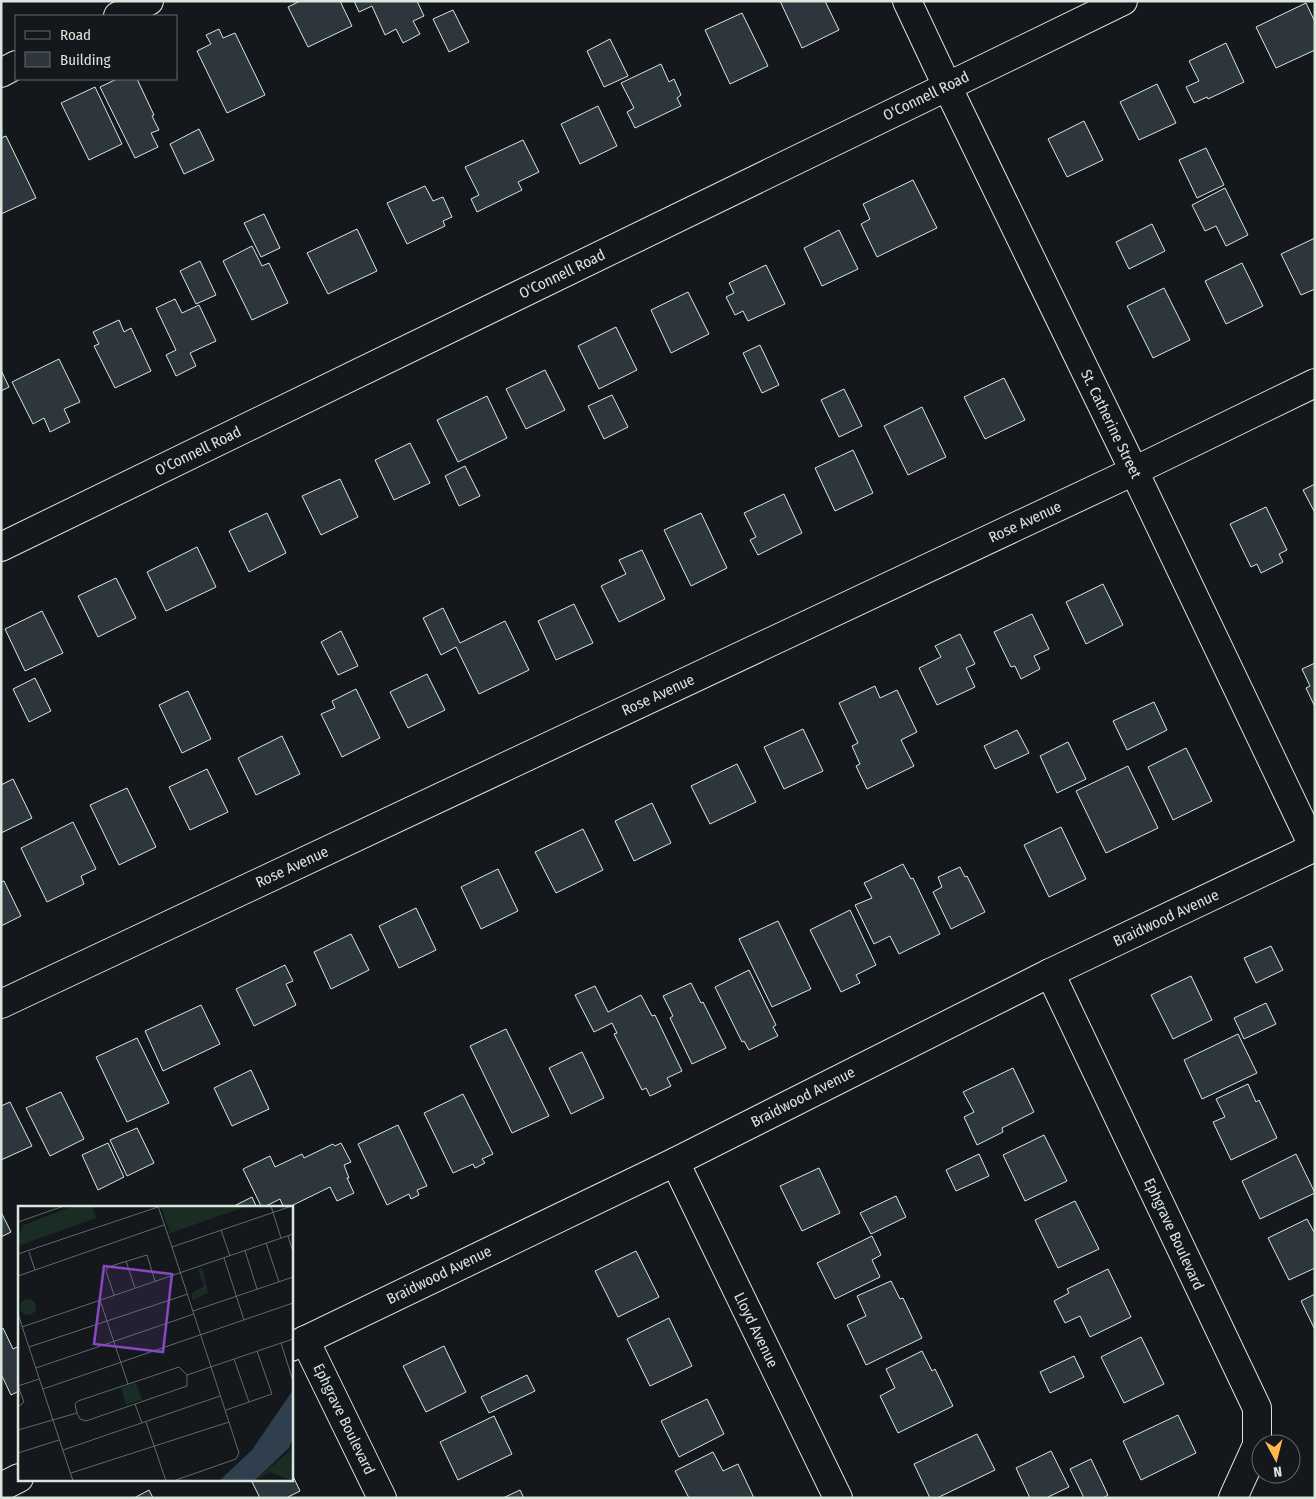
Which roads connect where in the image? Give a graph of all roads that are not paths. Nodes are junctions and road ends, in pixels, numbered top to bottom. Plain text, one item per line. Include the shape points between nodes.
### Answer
1 (149, 1) edge
2 (907, 1) edge
3 (1123, 1) edge
4 (120, 15) edge
5 (15, 66) edge
6 (1, 73) edge
7 (946, 86) junction
8 (1315, 383) edge
9 (1134, 470) junction
10 (1, 547) edge
11 (1314, 848) edge
12 (1050, 973) junction
13 (1, 1004) edge
14 (675, 1162) junction
15 (298, 1343) edge
16 (18, 1478) edge
17 (1, 1486) edge
18 (382, 1498) edge
19 (838, 1498) edge
20 (1233, 1498) edge

1 - 4 street
2 - 7 street, St. Catherine Street
3 - 7 street, O'Connell Road
5 - 6 street
7 - 9 street, St. Catherine Street
7 - 10 street, O'Connell Road
8 - 9 street, Rose Avenue
9 - 11 street, St. Catherine Street
9 - 13 street, Rose Avenue
11 - 12 street, Braidwood Avenue
12 - 14 street, Braidwood Avenue
12 - 20 street, Ephgrave Boulevard via 1257,1408 1257,1445
14 - 15 street, Braidwood Avenue
14 - 19 street, Lloyd Avenue
15 - 18 street, Ephgrave Boulevard
16 - 17 street

